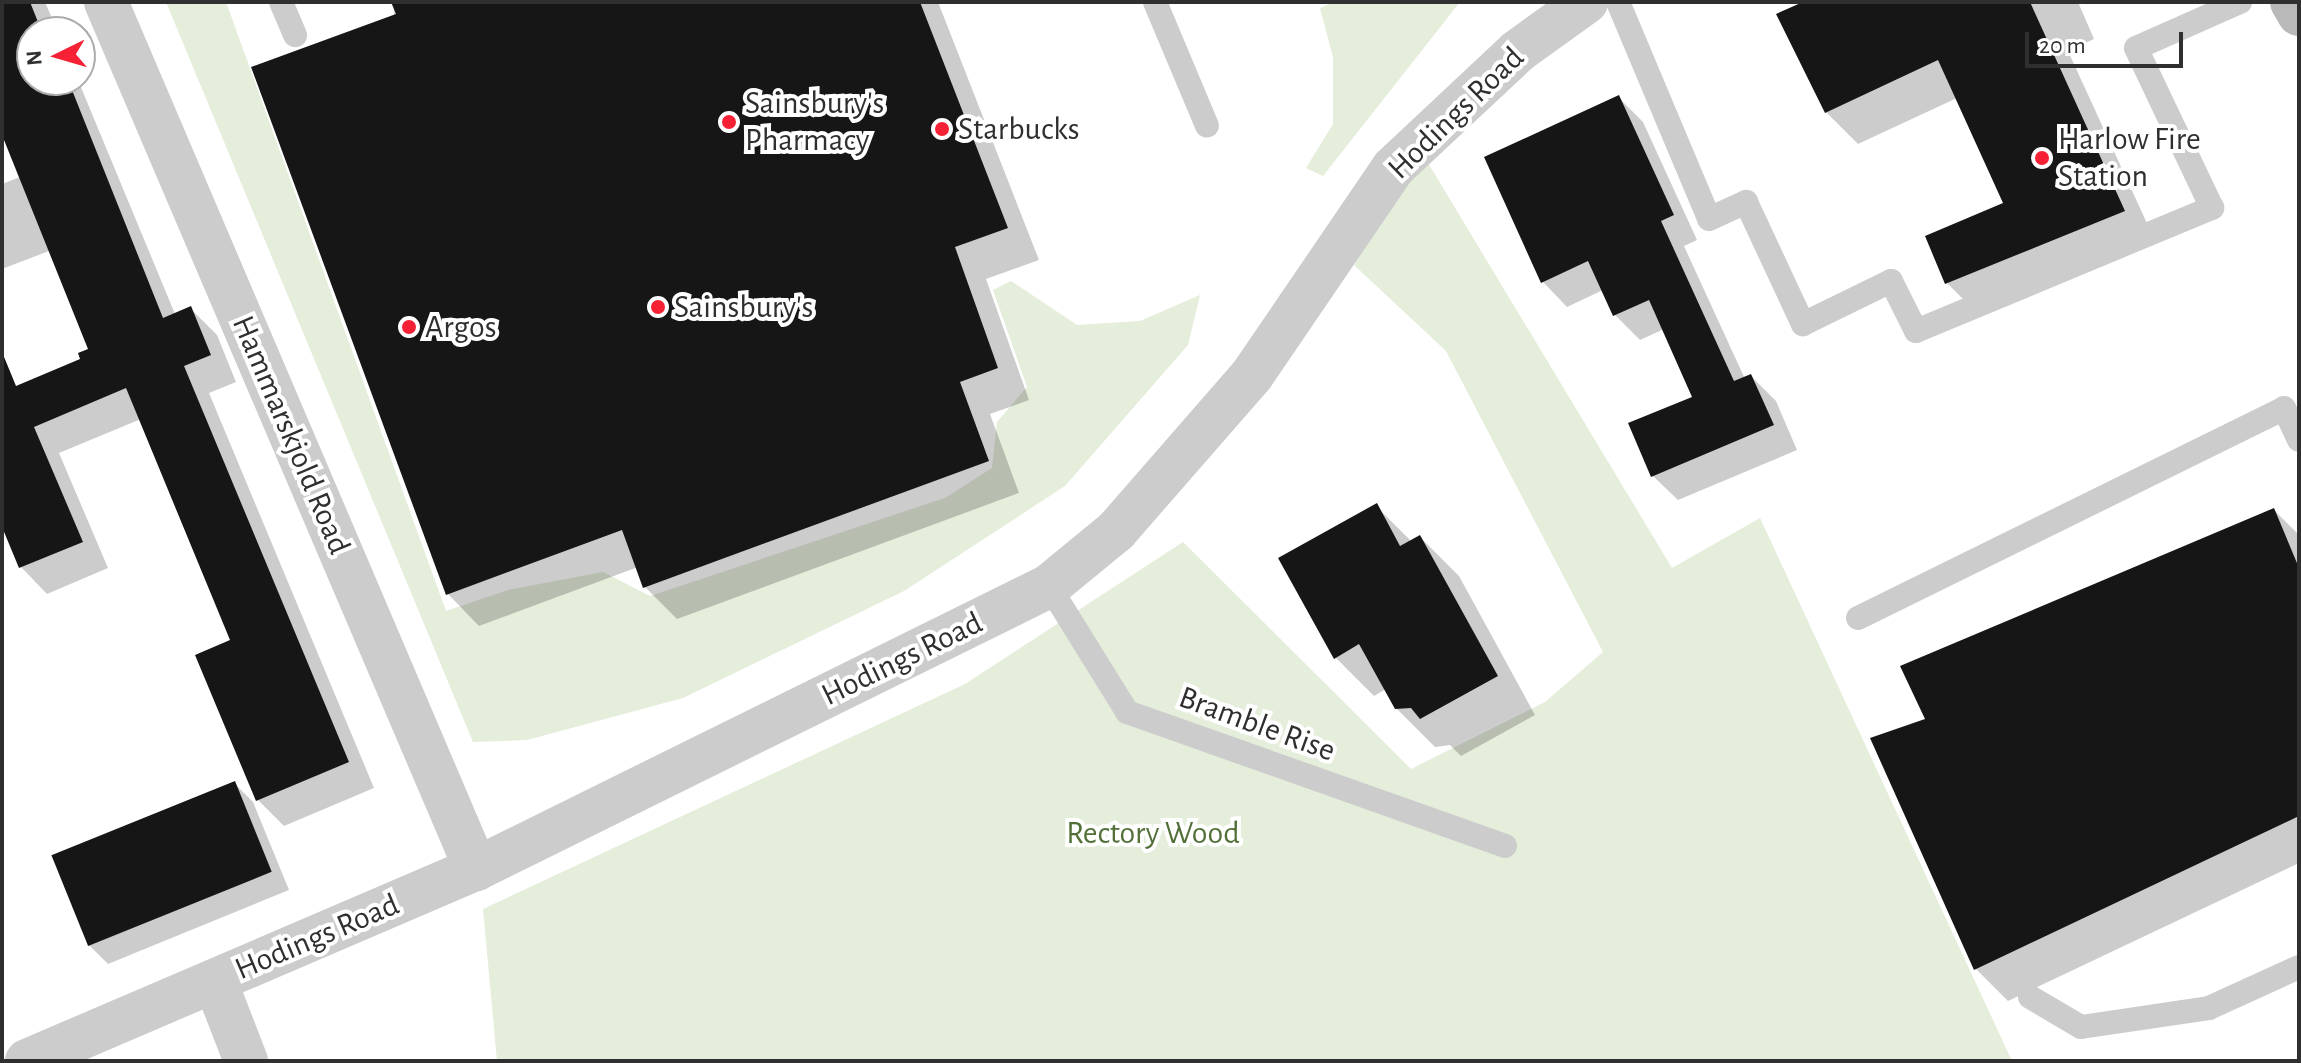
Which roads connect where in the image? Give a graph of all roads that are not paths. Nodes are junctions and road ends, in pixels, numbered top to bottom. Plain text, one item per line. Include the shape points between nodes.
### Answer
1 (106, 2) edge
2 (281, 2) edge
3 (1155, 2) edge
4 (1586, 2) edge
5 (1618, 2) edge
6 (2240, 2) edge
7 (2292, 2) edge
8 (2299, 14) edge
9 (295, 35) dead end
10 (1207, 126) dead end
11 (2292, 405) edge
12 (2299, 440) edge
13 (1049, 586) junction
14 (1858, 618) dead end
15 (1505, 846) dead end
16 (476, 869) junction
17 (2299, 967) edge
18 (215, 981) junction
19 (2030, 997) dead end
20 (27, 1061) edge
21 (246, 1061) edge

1 - 16 street, Hammarskjold Road
2 - 9 lane
3 - 10 lane
4 - 13 street, Hodings Road via 1518,51 1393,168 1252,375 1116,531
5 - 6 lane via 1709,219 1746,202 1803,324 1891,281 1916,331 2212,208 2136,48
7 - 8 street
11 - 12 lane
11 - 14 lane
13 - 15 lane, Bramble Rise via 1127,712
13 - 16 street, Hodings Road
16 - 18 street, Hodings Road
17 - 19 lane via 2209,1008 2081,1027
18 - 20 street, Hodings Road
18 - 21 street

